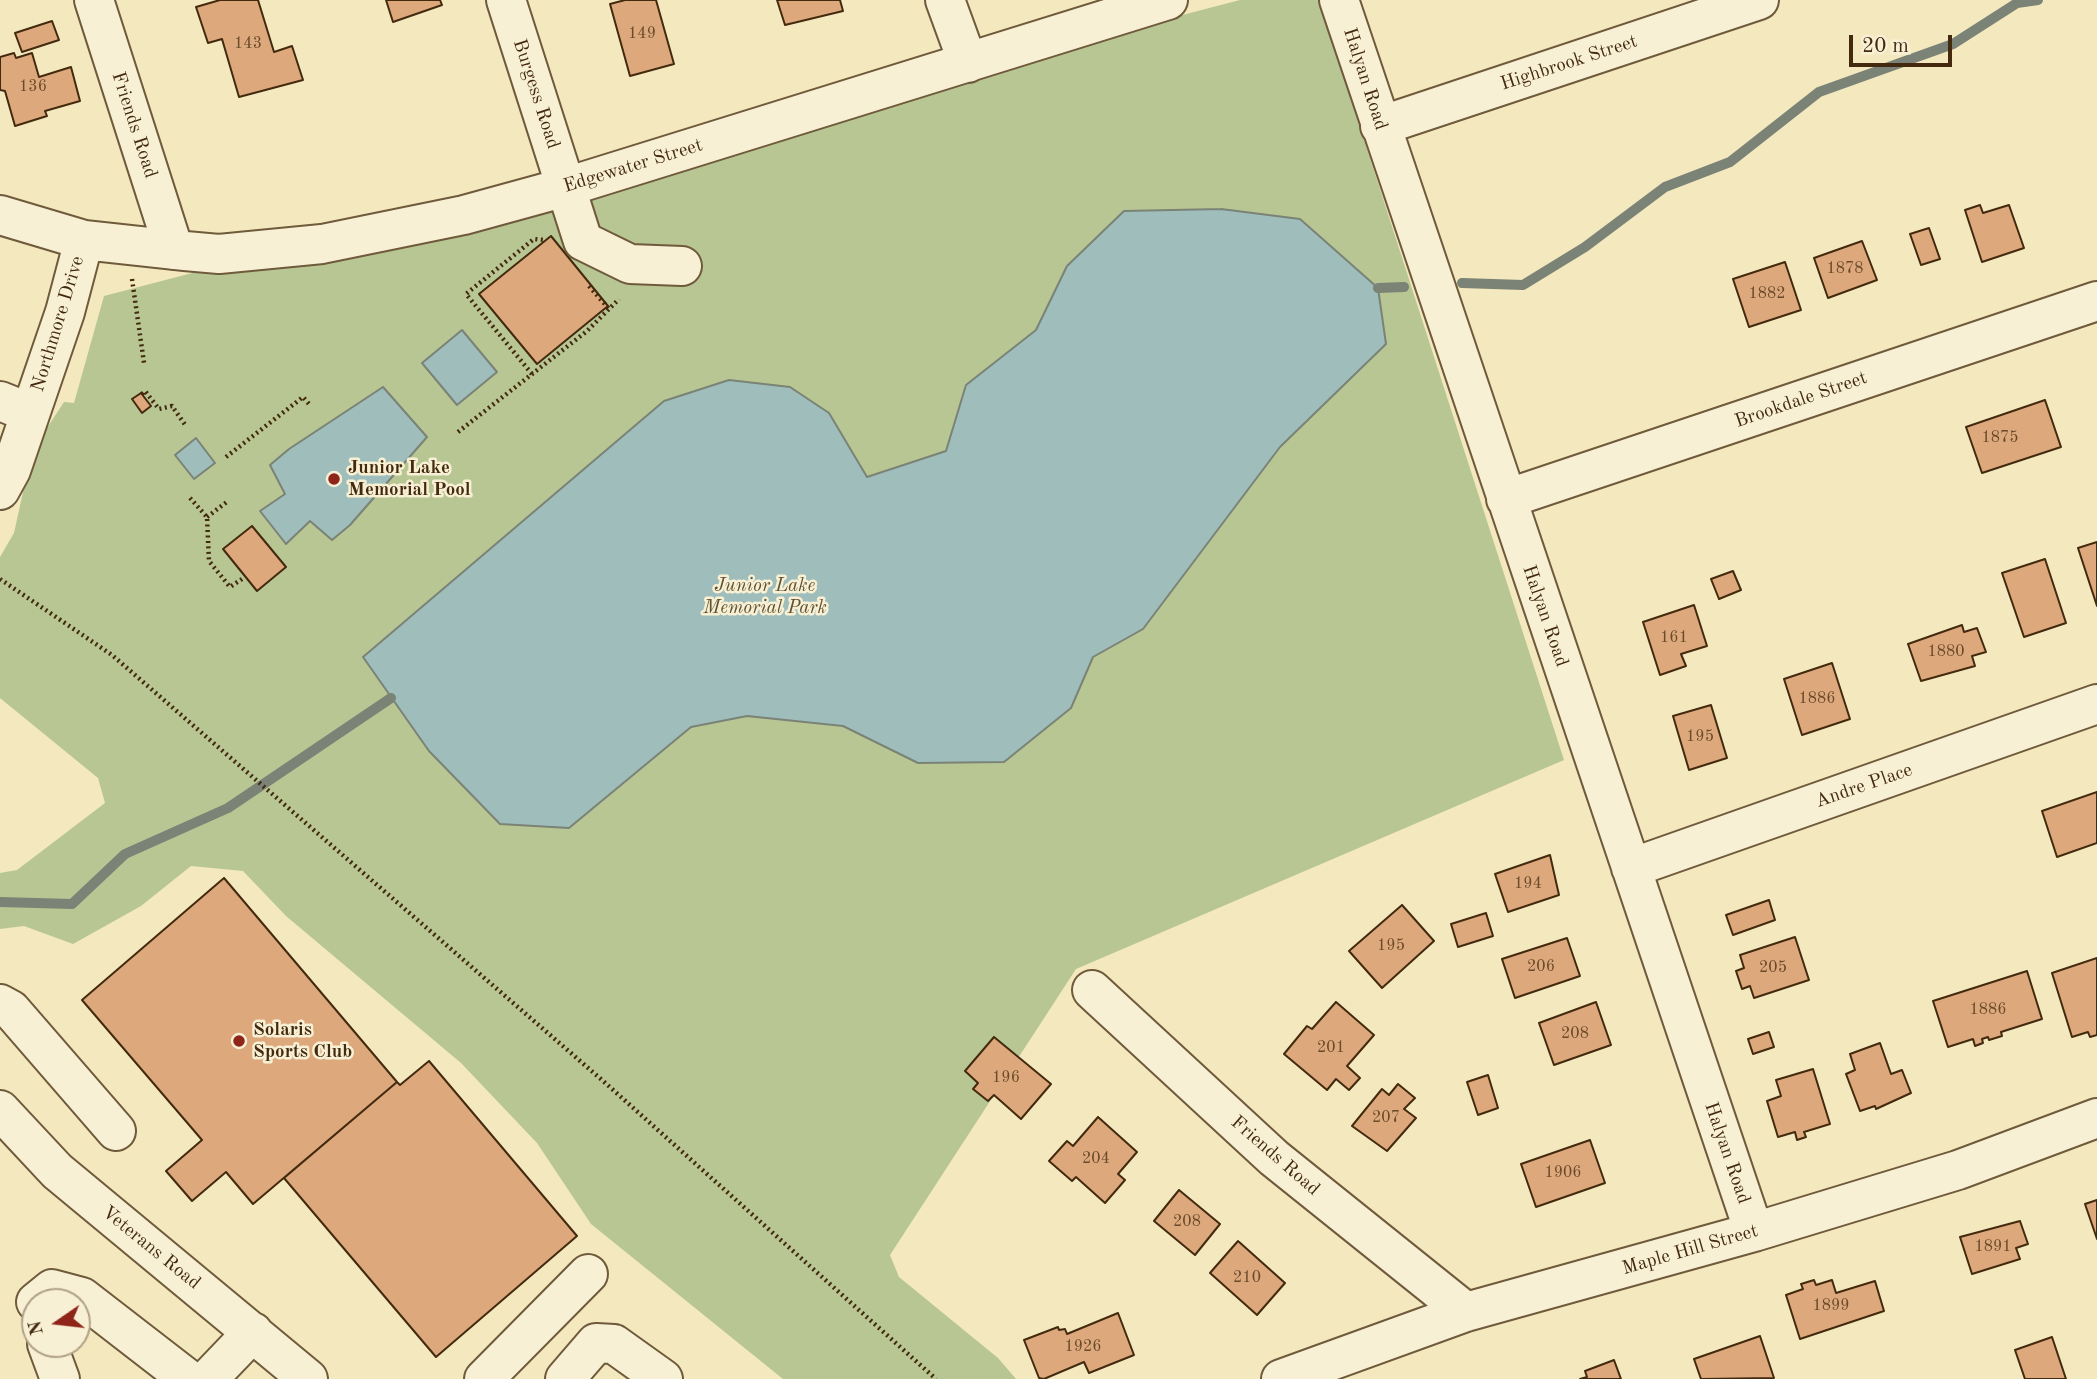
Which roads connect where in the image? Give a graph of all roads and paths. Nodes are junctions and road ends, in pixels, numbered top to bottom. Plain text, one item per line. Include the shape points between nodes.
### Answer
1 (94, 0) edge
2 (506, 0) edge
3 (945, 0) edge
4 (1168, 0) edge
5 (1339, 0) edge
6 (1759, 0) edge
7 (968, 63) junction
8 (1380, 126) junction
9 (566, 187) junction
10 (0, 215) edge
11 (534, 239) dead end
12 (84, 240) junction
13 (174, 250) junction
14 (682, 266) dead end
15 (132, 272) dead end
16 (2097, 300) edge
17 (587, 331) dead end
18 (144, 363) dead end
19 (532, 374) junction
20 (142, 394) dead end
21 (309, 404) dead end
22 (15, 407) edge
23 (186, 426) dead end
24 (458, 432) dead end
25 (226, 457) dead end
26 (0, 490) edge
27 (190, 498) dead end
28 (1506, 499) junction
29 (228, 502) dead end
30 (207, 517) junction
31 (0, 579) edge
32 (242, 579) dead end
33 (2097, 704) edge
34 (1631, 869) junction
35 (1092, 990) dead end
36 (0, 1004) edge
37 (0, 1110) edge
38 (2097, 1118) edge
39 (116, 1131) dead end
40 (1754, 1232) junction
41 (588, 1273) dead end
42 (91, 1304) edge
43 (1466, 1312) junction
44 (253, 1332) junction
45 (52, 1358) edge
46 (60, 1379) edge
47 (188, 1379) edge
48 (208, 1379) edge
49 (308, 1379) edge
50 (484, 1379) edge
51 (565, 1379) edge
52 (663, 1379) edge
53 (936, 1379) edge
54 (1281, 1379) edge

1 - 13 street, Friends Road
2 - 9 street, Burgess Road
3 - 7 street
4 - 7 street, Edgewater Street
5 - 8 street, Halyan Road
6 - 8 street, Highbrook Street
7 - 9 street, Edgewater Street
8 - 28 street, Halyan Road
9 - 13 street, Edgewater Street via 464,215 322,244 219,254
9 - 14 street, Burgess Road via 583,241 630,264
10 - 12 street, Northmore Drive
11 - 19 path via 466,294
12 - 13 street, Edgewater Street
12 - 22 street, Northmore Drive via 65,312
15 - 18 path
16 - 28 street, Brookdale Street
17 - 19 path
19 - 24 path
20 - 23 path via 145,391 159,408 172,406
21 - 25 path via 303,397
22 - 26 street, Northmore Drive via 10,470
27 - 30 path
28 - 34 street, Halyan Road
29 - 30 path
30 - 32 path via 209,561 230,587
31 - 53 path via 112,654 602,1080
33 - 34 street, Andre Place
34 - 40 street, Halyan Road
35 - 43 street, Friends Road via 1274,1158
36 - 39 street via 11,1010
37 - 44 street, Veterans Road via 57,1171
38 - 40 street, Maple Hill Street via 1958,1170
40 - 43 street, Maple Hill Street
41 - 50 street
42 - 47 street
43 - 54 street, Maple Hill Street
44 - 48 street
44 - 49 street, Veterans Road
45 - 46 street
51 - 52 street via 596,1343 614,1344

